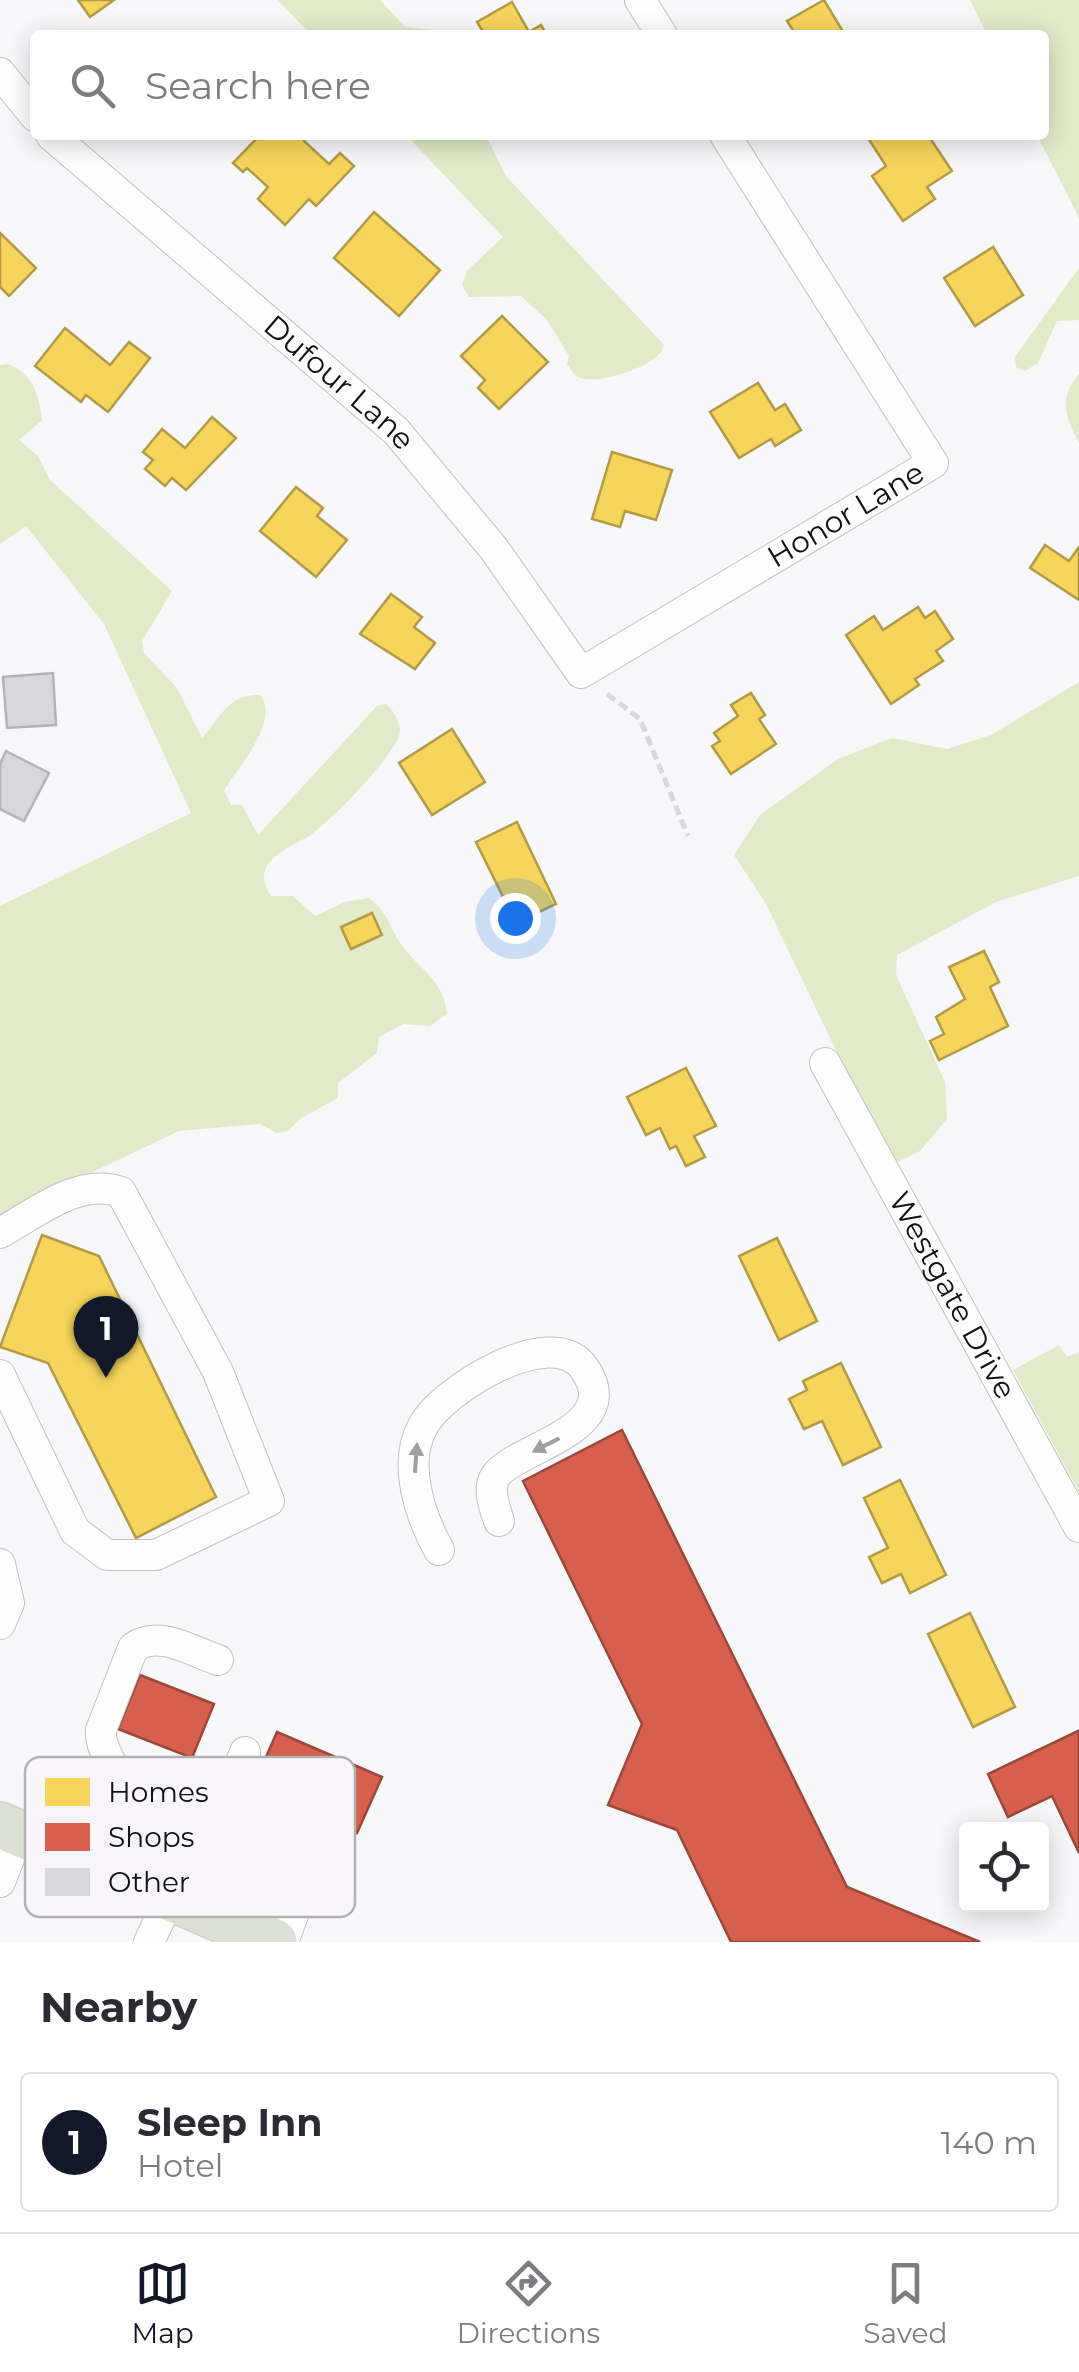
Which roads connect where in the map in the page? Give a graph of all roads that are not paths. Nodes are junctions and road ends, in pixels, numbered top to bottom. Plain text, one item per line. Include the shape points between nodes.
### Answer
1 (640, 0) edge
2 (659, 30) edge
3 (0, 73) edge
4 (30, 110) edge
5 (57, 140) edge
6 (728, 140) edge
7 (581, 674) joint
8 (825, 1063) dead end
9 (0, 1234) edge
10 (0, 1374) edge
11 (499, 1522) dead end
12 (1079, 1528) edge
13 (439, 1550) dead end
14 (0, 1564) edge
15 (0, 1624) edge
16 (218, 1660) dead end
17 (244, 1752) dead end
18 (107, 1757) edge
19 (242, 1757) edge
20 (10, 1829) edge
21 (0, 1882) edge
22 (161, 1917) edge
23 (216, 1917) edge
24 (292, 1917) edge
25 (150, 1942) edge
26 (274, 1942) edge
27 (283, 1942) edge

1 - 2 street
3 - 4 street
5 - 7 street, Dufour Lane via 396,431 494,549
6 - 7 street, Honor Lane via 933,463
8 - 12 street, Westgate Drive
9 - 10 street via 86,1188 121,1192 218,1372 270,1501 156,1555 107,1555 75,1532
13 -> 11 street via 415,1486 414,1450 423,1425 444,1400 526,1353 564,1352 584,1367 592,1390 586,1414 571,1433 508,1464 494,1478
14 - 15 street via 9,1603
16 - 18 street via 158,1639 133,1648 101,1730
17 - 19 street
20 - 21 street
22 - 25 street
23 - 26 highway
24 - 27 street

